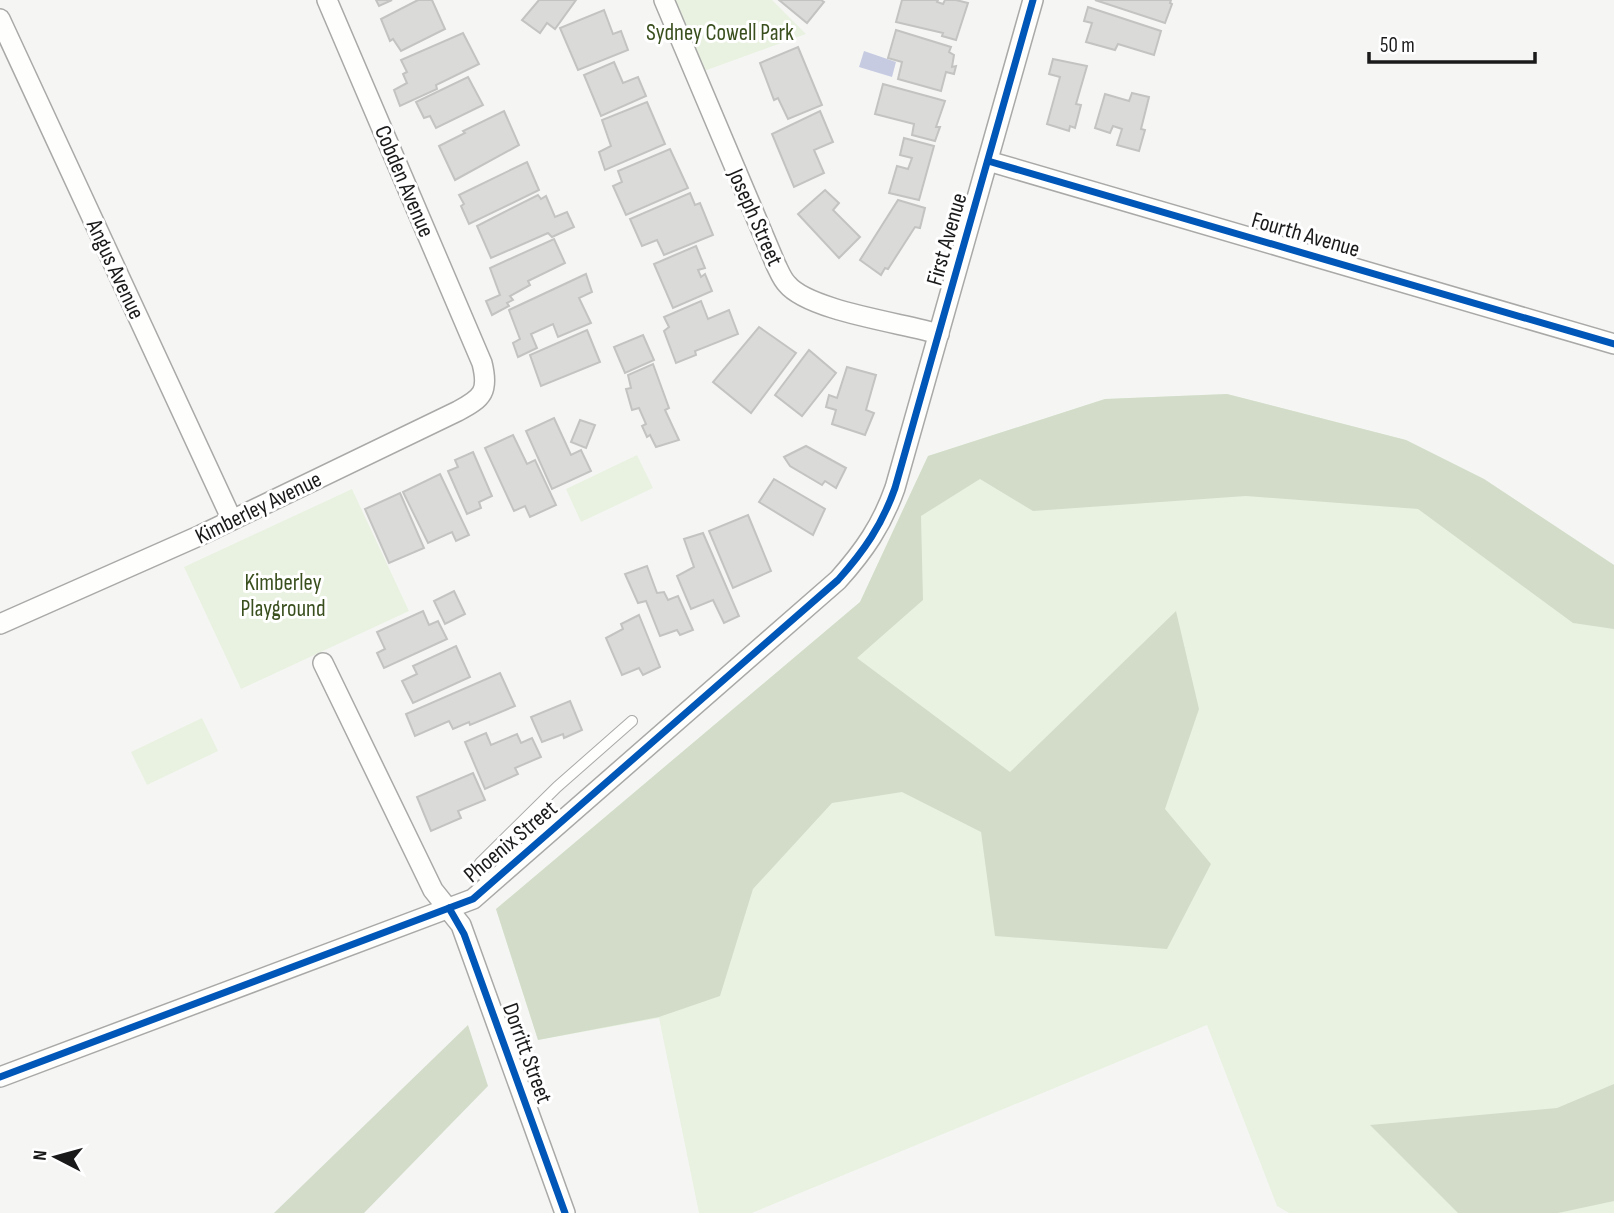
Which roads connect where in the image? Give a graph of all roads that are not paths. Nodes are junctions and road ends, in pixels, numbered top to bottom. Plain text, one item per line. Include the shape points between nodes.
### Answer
1 (327, 0) edge
2 (664, 0) edge
3 (1033, 0) edge
4 (0, 19) edge
5 (988, 160) junction
6 (939, 334) junction
7 (1614, 344) edge
8 (482, 363) joint
9 (895, 488) joint
10 (232, 520) junction
11 (0, 624) edge
12 (323, 663) dead end
13 (632, 722) dead end
14 (487, 887) junction
15 (449, 908) junction
16 (0, 1077) edge
17 (565, 1213) edge

1 - 8 street, Cobden Avenue
2 - 6 street, Joseph Street via 787,285 823,305
3 - 5 street, First Avenue
4 - 10 street, Angus Avenue
5 - 6 street, First Avenue
5 - 7 street, Fourth Avenue
6 - 9 street, First Avenue
8 - 10 street, Kimberley Avenue via 484,391 477,401
9 - 14 street, Phoenix Street via 874,537 838,580
10 - 11 street, Kimberley Avenue
12 - 15 street, Dorritt Street via 433,890
13 - 14 lane via 480,863
14 - 15 street, Phoenix Street via 473,899
15 - 16 street, Phoenix Street
15 - 17 street, Dorritt Street via 464,934

